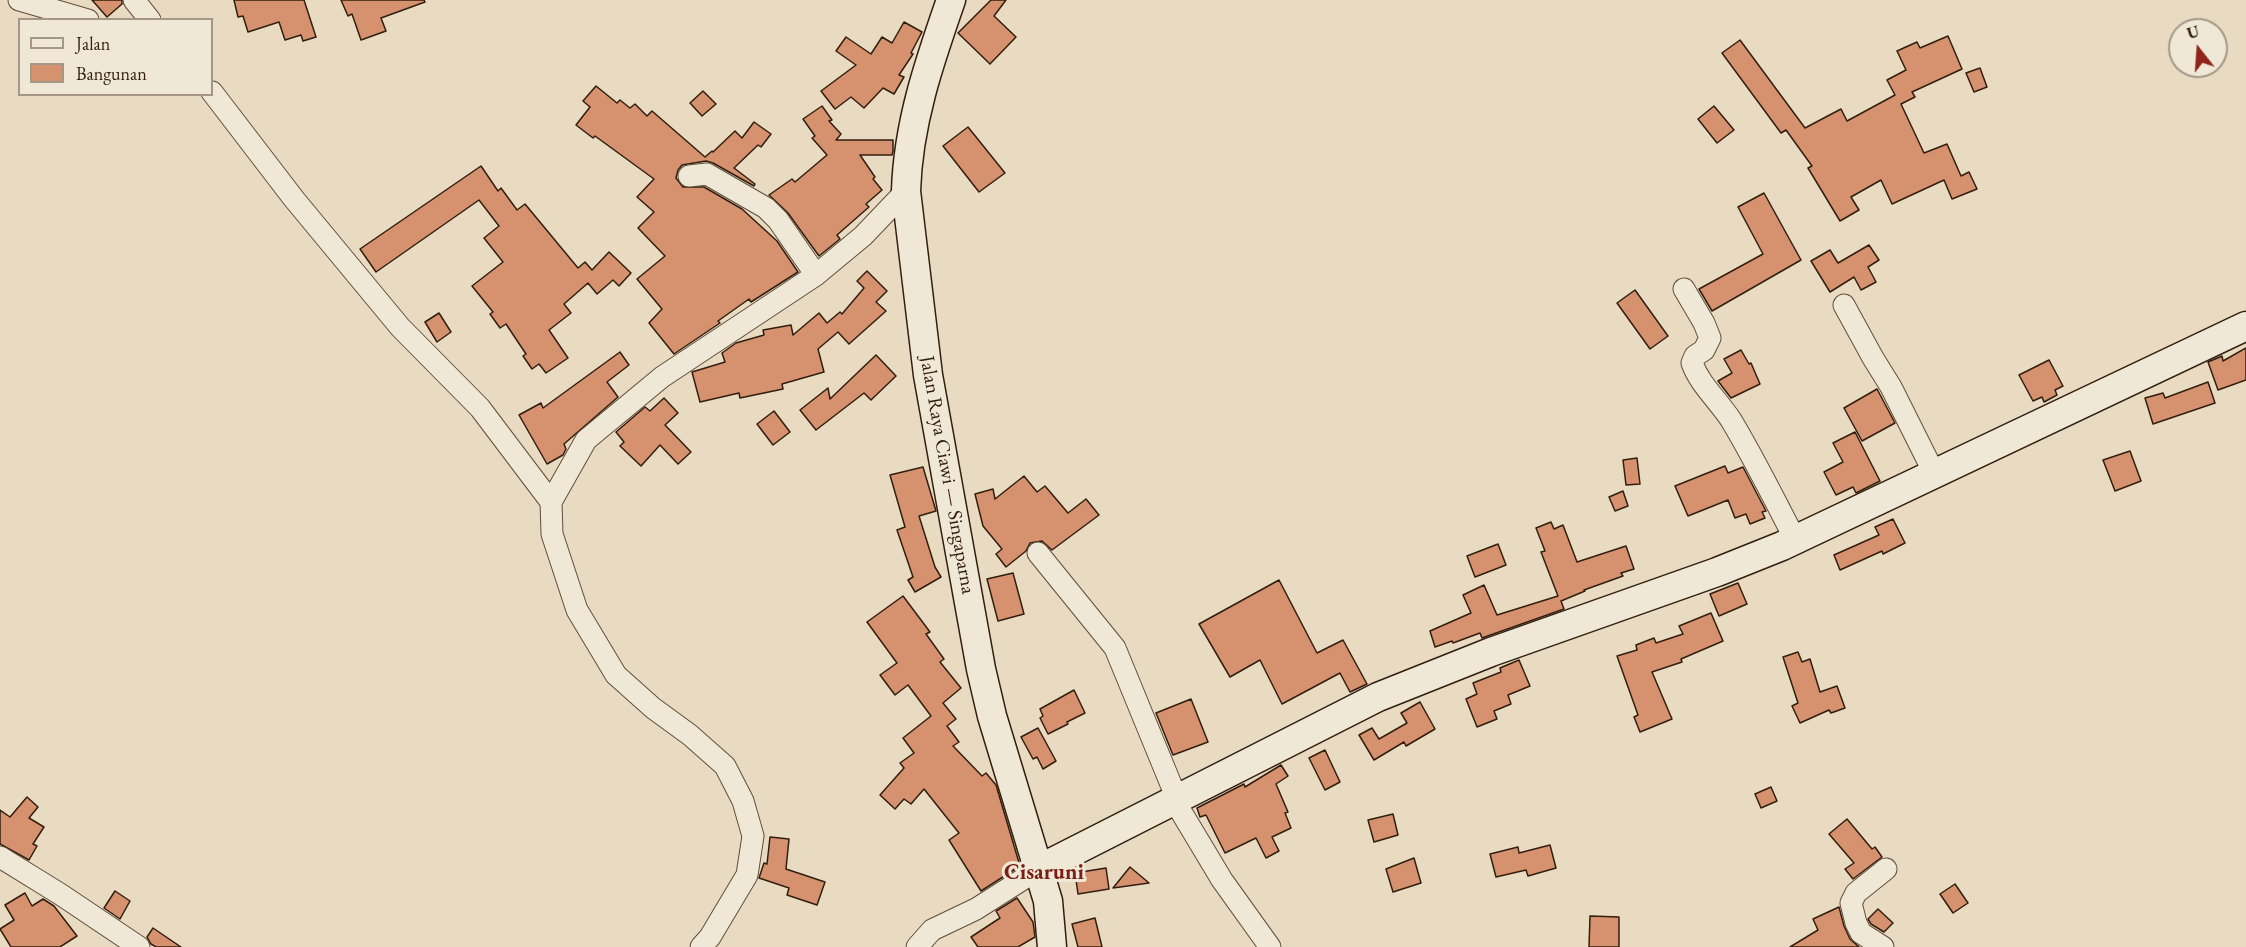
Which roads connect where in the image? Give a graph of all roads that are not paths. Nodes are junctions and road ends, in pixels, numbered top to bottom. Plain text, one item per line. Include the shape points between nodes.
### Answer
1 (19, 0) edge
2 (134, 0) edge
3 (951, 0) edge
4 (81, 18) edge
5 (148, 18) edge
6 (213, 93) edge
7 (689, 176) dead end
8 (906, 191) junction
9 (816, 275) junction
10 (1684, 289) dead end
11 (1844, 305) dead end
12 (2246, 326) edge
13 (1934, 472) junction
14 (551, 502) junction
15 (1795, 539) junction
16 (1038, 554) dead end
17 (1176, 799) junction
18 (0, 857) edge
19 (1039, 869) junction
20 (1886, 869) dead end
21 (139, 947) edge
22 (701, 947) edge
23 (917, 947) edge
24 (1052, 947) edge
25 (1270, 947) edge
26 (1883, 947) edge

1 - 4 street
2 - 5 street
3 - 8 street, Jalan Raya Ciawi — Singaparna via 926,71 913,124
6 - 14 street via 400,327 480,408
7 - 9 street via 707,174 766,208
8 - 9 street via 863,236
8 - 19 street, Jalan Raya Ciawi — Singaparna via 928,375 981,669
9 - 14 street via 662,376 586,440
10 - 15 street via 1710,338 1692,363 1697,377 1729,418
11 - 13 street
12 - 13 street
13 - 15 street
14 - 22 street via 552,534 577,610 616,675 725,766 743,801 753,836 747,875
15 - 17 street via 1717,572 1491,652 1378,697
16 - 17 street via 1115,648
17 - 19 street
17 - 25 street via 1222,880
18 - 21 street
19 - 23 street via 976,909 933,930
19 - 24 street, Jalan Raya Ciawi — Singaparna
20 - 26 street via 1856,892 1851,903 1861,933

